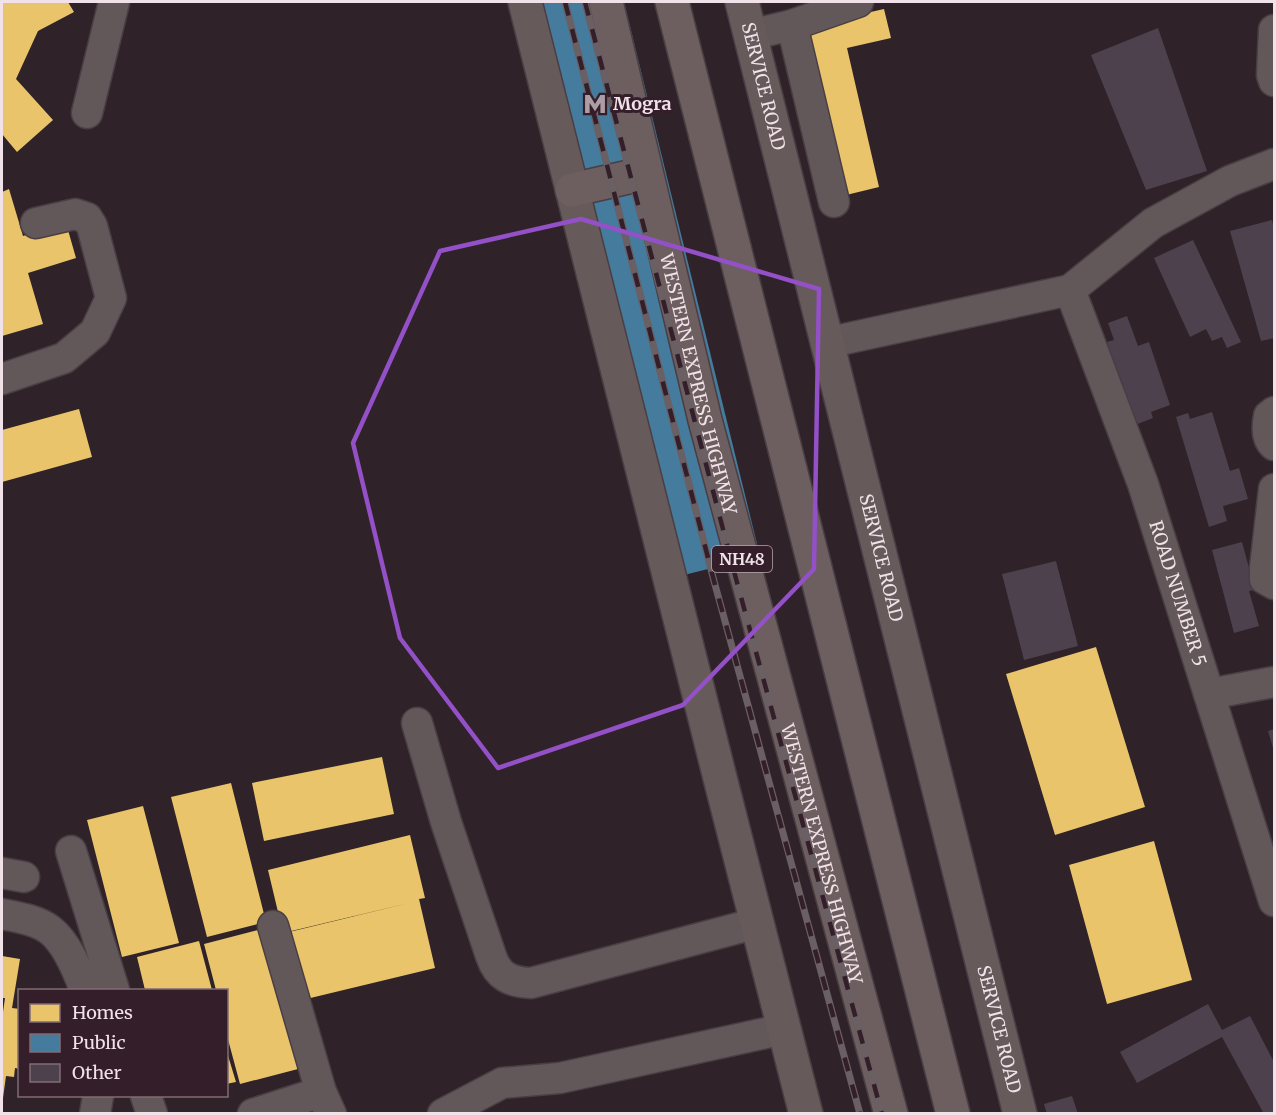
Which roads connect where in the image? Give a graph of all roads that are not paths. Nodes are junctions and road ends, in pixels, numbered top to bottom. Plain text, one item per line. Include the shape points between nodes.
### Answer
1 (114, 2) edge
2 (525, 2) edge
3 (606, 2) edge
4 (672, 2) edge
5 (742, 2) edge
6 (858, 2) edge
7 (792, 25) junction
8 (1275, 30) edge
9 (750, 35) junction
10 (1275, 81) edge
11 (87, 113) dead end
12 (1275, 164) edge
13 (646, 173) junction
14 (572, 190) junction
15 (834, 202) dead end
16 (36, 223) dead end
17 (1070, 290) junction
18 (826, 343) junction
19 (2, 379) edge
20 (1275, 412) edge
21 (1275, 446) edge
22 (1275, 489) edge
23 (1275, 584) edge
24 (1275, 682) edge
25 (1209, 694) junction
26 (417, 723) dead end
27 (71, 851) dead end
28 (1275, 902) edge
29 (2, 914) edge
30 (757, 922) junction
31 (273, 926) dead end
32 (85, 989) edge
33 (114, 989) edge
34 (784, 1029) junction
35 (98, 1097) edge
36 (147, 1097) edge
37 (326, 1103) edge
38 (95, 1113) edge
39 (152, 1113) edge
40 (253, 1113) edge
41 (443, 1113) edge
42 (806, 1113) edge
43 (891, 1113) edge
44 (953, 1113) edge
45 (1020, 1113) edge

1 - 11 street
2 - 14 street
3 - 13 highway, WESTERN EXPRESS HIGHWAY / NH48
4 - 44 highway
5 - 9 street, SERVICE ROAD
6 - 7 street
7 - 9 street
7 - 15 street
8 - 10 street
9 - 18 street, SERVICE ROAD
12 - 17 street via 1230,181 1154,223
13 - 14 highway
13 - 43 highway, WESTERN EXPRESS HIGHWAY / NH48 via 705,420
14 - 30 street
16 - 19 street via 75,214 87,218 111,298 95,332 64,358
17 - 18 street
17 - 25 street, ROAD NUMBER 5 via 1143,484
18 - 45 street, SERVICE ROAD
20 - 21 street via 1269,416 1267,425 1268,437
22 - 23 street via 1265,579
24 - 25 street
25 - 28 street, ROAD NUMBER 5
26 - 30 street via 491,957 504,977 531,983
27 - 33 street
29 - 32 street via 27,919 50,930 67,951
30 - 34 street
31 - 37 street
34 - 41 street via 560,1078 502,1083
34 - 42 street
35 - 38 street
36 - 39 street
37 - 40 street

